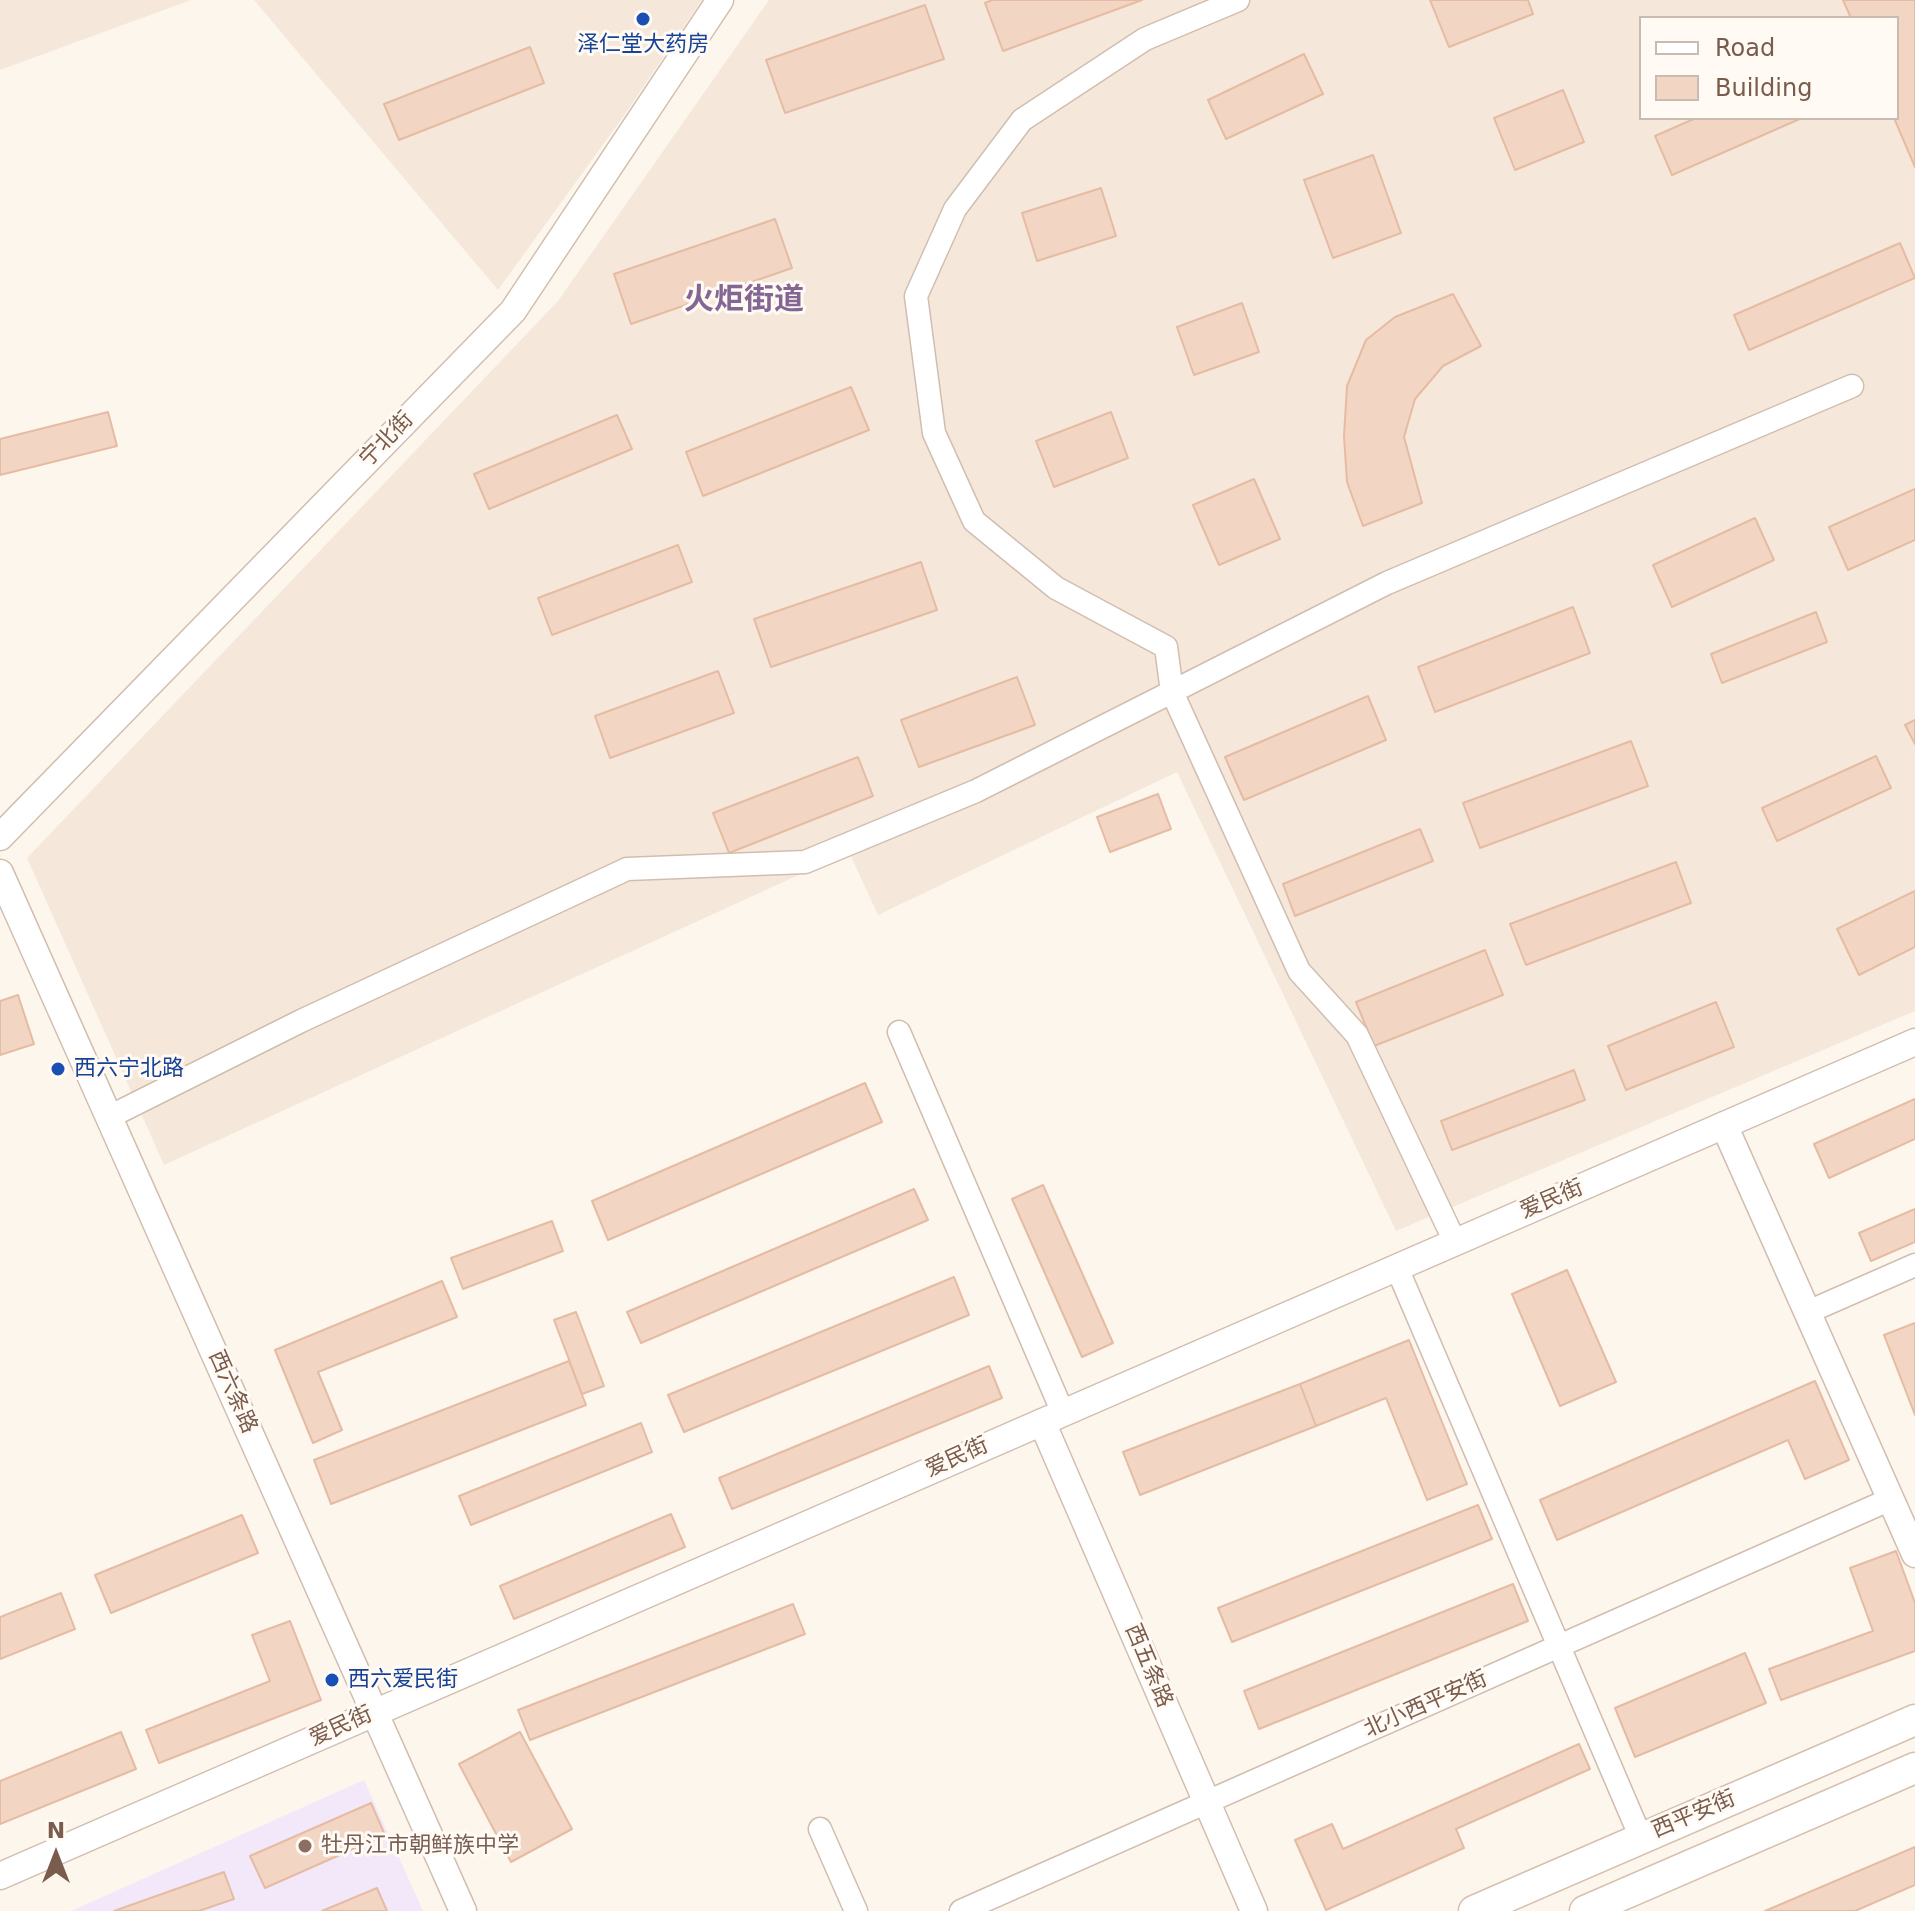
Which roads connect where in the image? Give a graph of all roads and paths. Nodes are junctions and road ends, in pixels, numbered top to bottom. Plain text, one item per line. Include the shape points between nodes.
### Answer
1 (720, 0) edge
2 (1238, 0) edge
3 (1852, 386) dead end
4 (1172, 692) junction
5 (0, 837) edge
6 (0, 873) edge
7 (899, 1032) dead end
8 (1915, 1042) edge
9 (109, 1117) junction
10 (1724, 1125) junction
11 (1455, 1242) junction
12 (1915, 1265) edge
13 (1397, 1268) junction
14 (1808, 1312) junction
15 (1052, 1417) junction
16 (1891, 1499) junction
17 (1915, 1554) edge
18 (1559, 1646) junction
19 (375, 1712) junction
20 (1915, 1720) edge
21 (1915, 1768) edge
22 (1207, 1802) junction
23 (820, 1829) dead end
24 (1641, 1838) junction
25 (0, 1876) edge
26 (463, 1911) edge
27 (856, 1911) edge
28 (961, 1911) edge
29 (1254, 1911) edge
30 (1474, 1911) edge
31 (1585, 1911) edge

1 - 5 street, 宁北街 via 513,311
2 - 4 street via 1145,39 1022,120 955,209 916,296 934,433 974,521 1056,588 1166,647
3 - 4 street via 1387,583
4 - 9 street via 976,791 805,862 627,869
4 - 11 street via 1299,971 1357,1035
6 - 9 street, 西六条路
7 - 15 street
8 - 10 street, 爱民街
9 - 19 street, 西六条路
10 - 11 street, 爱民街
10 - 14 street
11 - 13 street, 爱民街
12 - 14 street
13 - 15 street, 爱民街
13 - 18 street
14 - 16 street
15 - 19 street, 爱民街
15 - 22 street, 西五条路
16 - 17 street
16 - 18 street, 北小西平安街
18 - 22 street, 北小西平安街
18 - 24 street
19 - 25 street, 爱民街
19 - 26 street, 西六条路
20 - 24 main road, 西平安街
21 - 31 main road, 西平安街
22 - 28 street, 北小西平安街
22 - 29 street, 西五条路
23 - 27 street
24 - 30 main road, 西平安街

